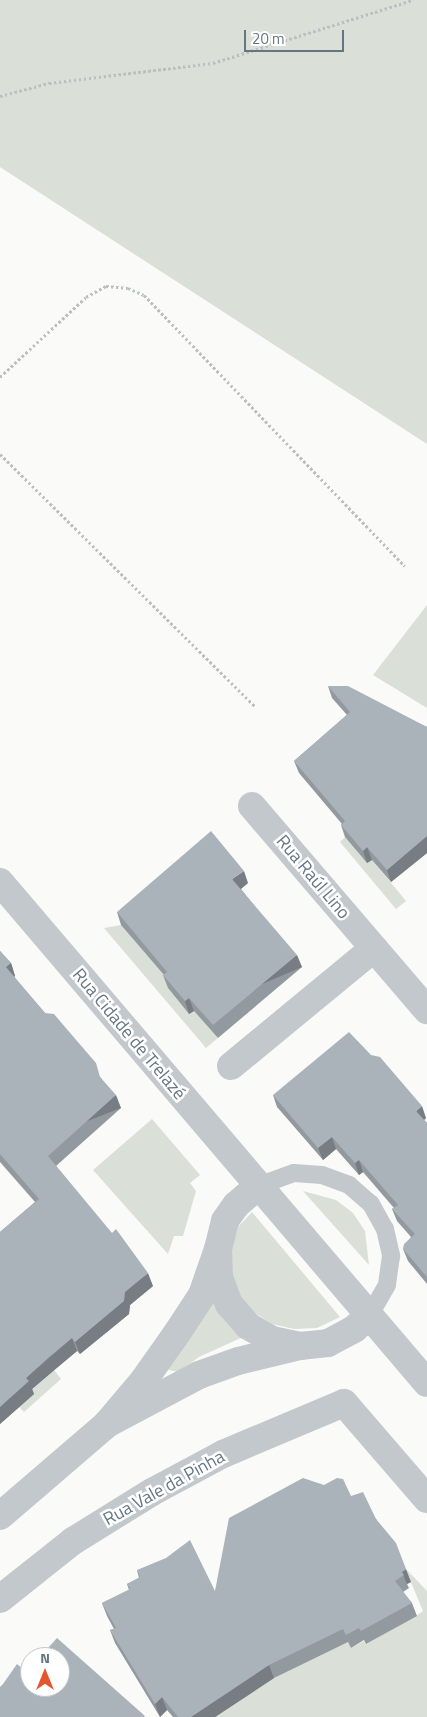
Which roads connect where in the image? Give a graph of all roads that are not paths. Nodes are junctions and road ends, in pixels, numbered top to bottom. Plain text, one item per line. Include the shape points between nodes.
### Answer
1 (252, 806) dead end
2 (0, 882) edge
3 (374, 948) junction
4 (427, 1010) edge
5 (231, 1066) dead end
6 (258, 1186) junction
7 (218, 1248) junction
8 (369, 1316) junction
9 (300, 1346) junction
10 (427, 1383) edge
11 (107, 1424) junction
12 (427, 1499) edge
13 (0, 1516) edge
14 (0, 1599) edge

1 - 3 street, Rua Raúl Lino
2 - 6 street, Rua Cidade de Trelazé
3 - 4 street, Rua Raúl Lino
3 - 5 street
6 - 7 street via 236,1205 226,1221
6 - 8 street, Rua Cidade de Trelazé
6 - 8 lane via 294,1173 322,1175 349,1185 371,1204 385,1229 391,1256 387,1285
7 - 9 street via 219,1277 229,1304 248,1326 264,1335
7 - 11 street via 202,1294 144,1380
8 - 9 street via 354,1330 328,1343
8 - 10 street, Rua Cidade de Trelazé
9 - 11 street via 238,1360 199,1375
11 - 13 street
12 - 14 street, Rua Vale da Pinha via 344,1403 222,1454 152,1492 73,1541

